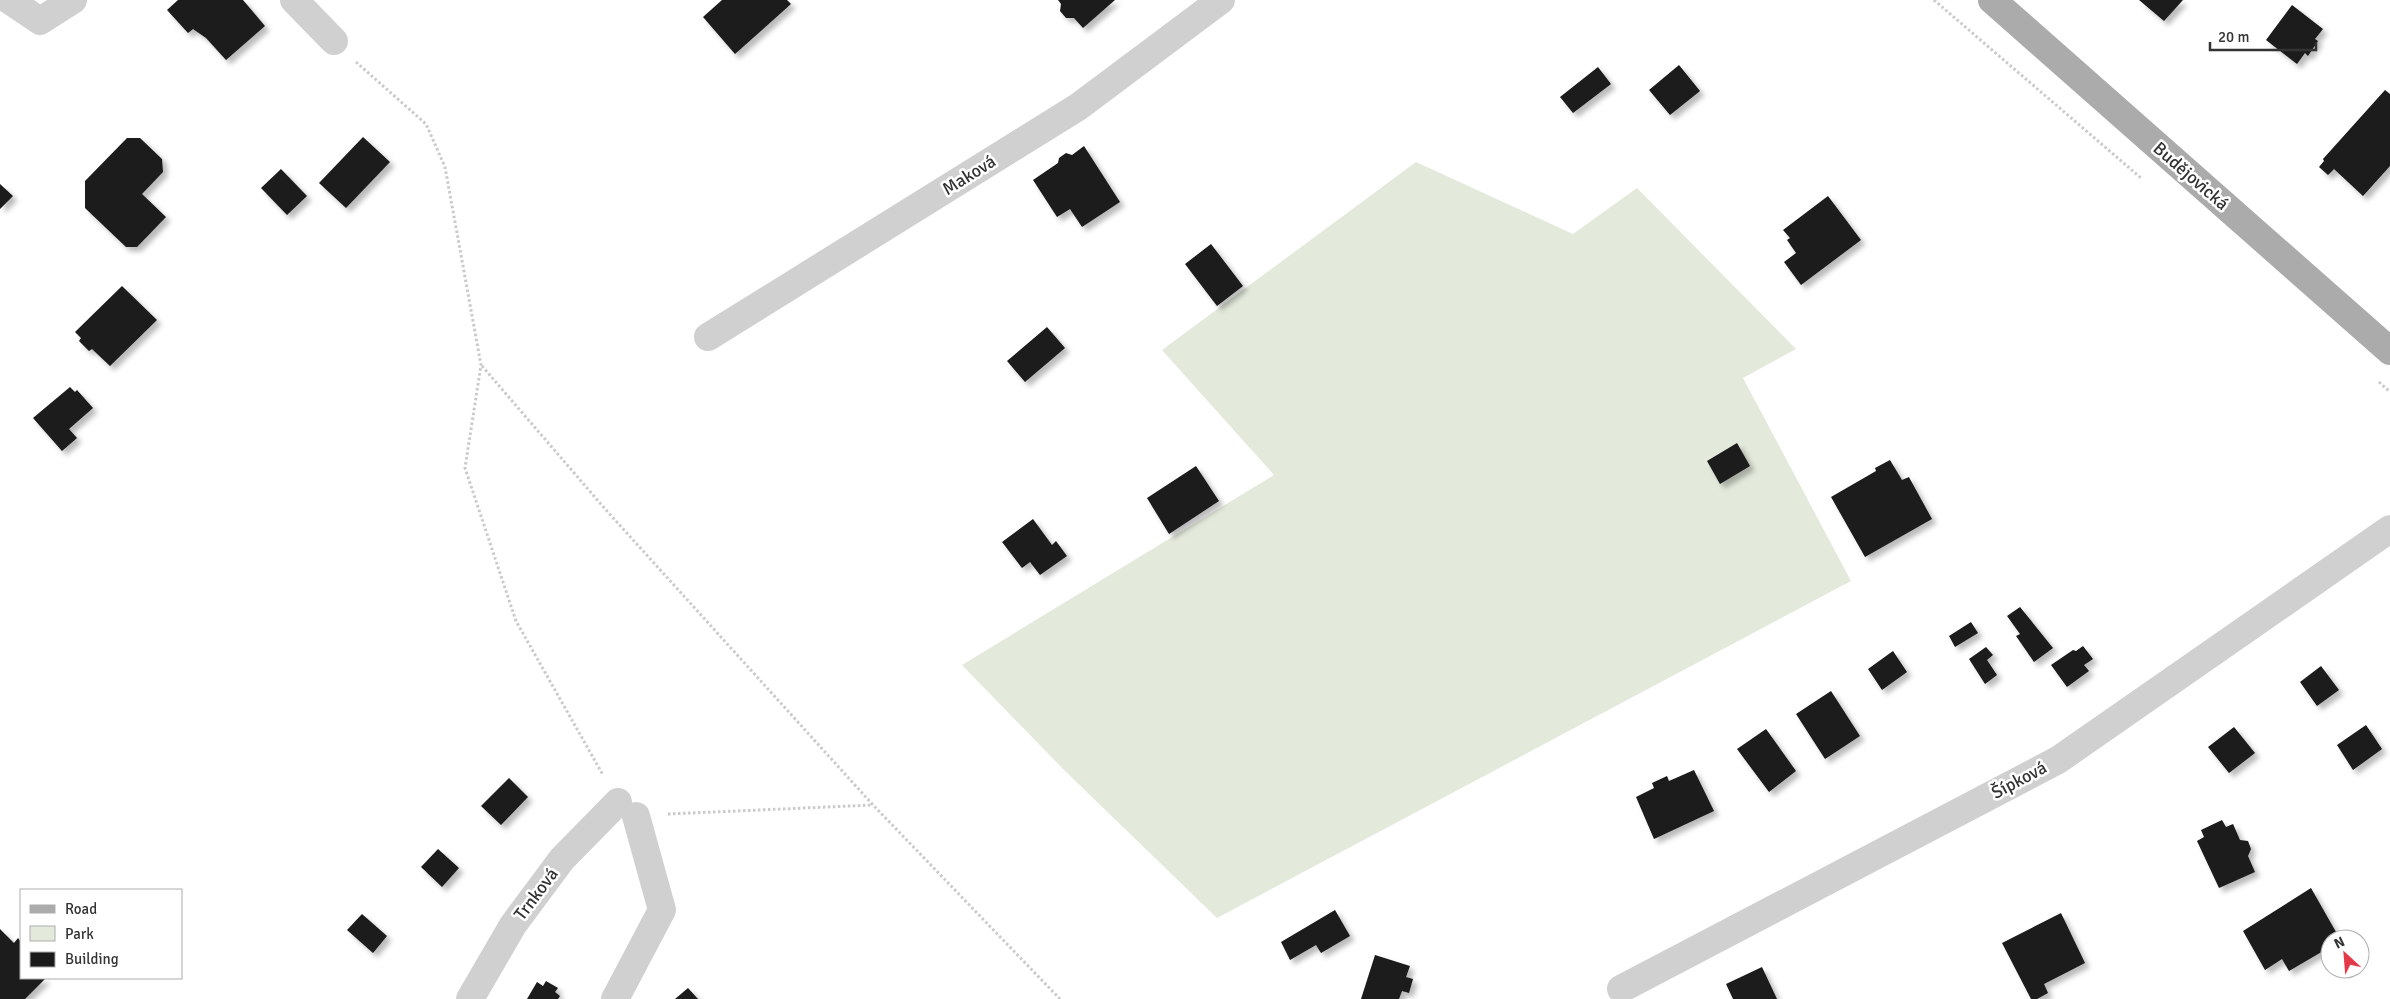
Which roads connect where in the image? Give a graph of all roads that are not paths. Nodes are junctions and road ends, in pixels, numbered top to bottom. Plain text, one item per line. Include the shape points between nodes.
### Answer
1 (9, 0) edge
2 (73, 0) edge
3 (294, 0) edge
4 (1221, 0) edge
5 (1992, 0) edge
6 (334, 41) road end
7 (708, 337) dead end
8 (2390, 351) edge
9 (2390, 529) edge
10 (1621, 989) dead end
11 (470, 999) edge
12 (615, 999) edge

1 - 2 street via 40,20
3 - 6 street
4 - 7 street, Maková via 1078,107
5 - 8 main road, Budějovická
9 - 10 street, Šípková via 2058,760
11 - 12 street, Trnková via 513,925 562,859 627,809 662,910

